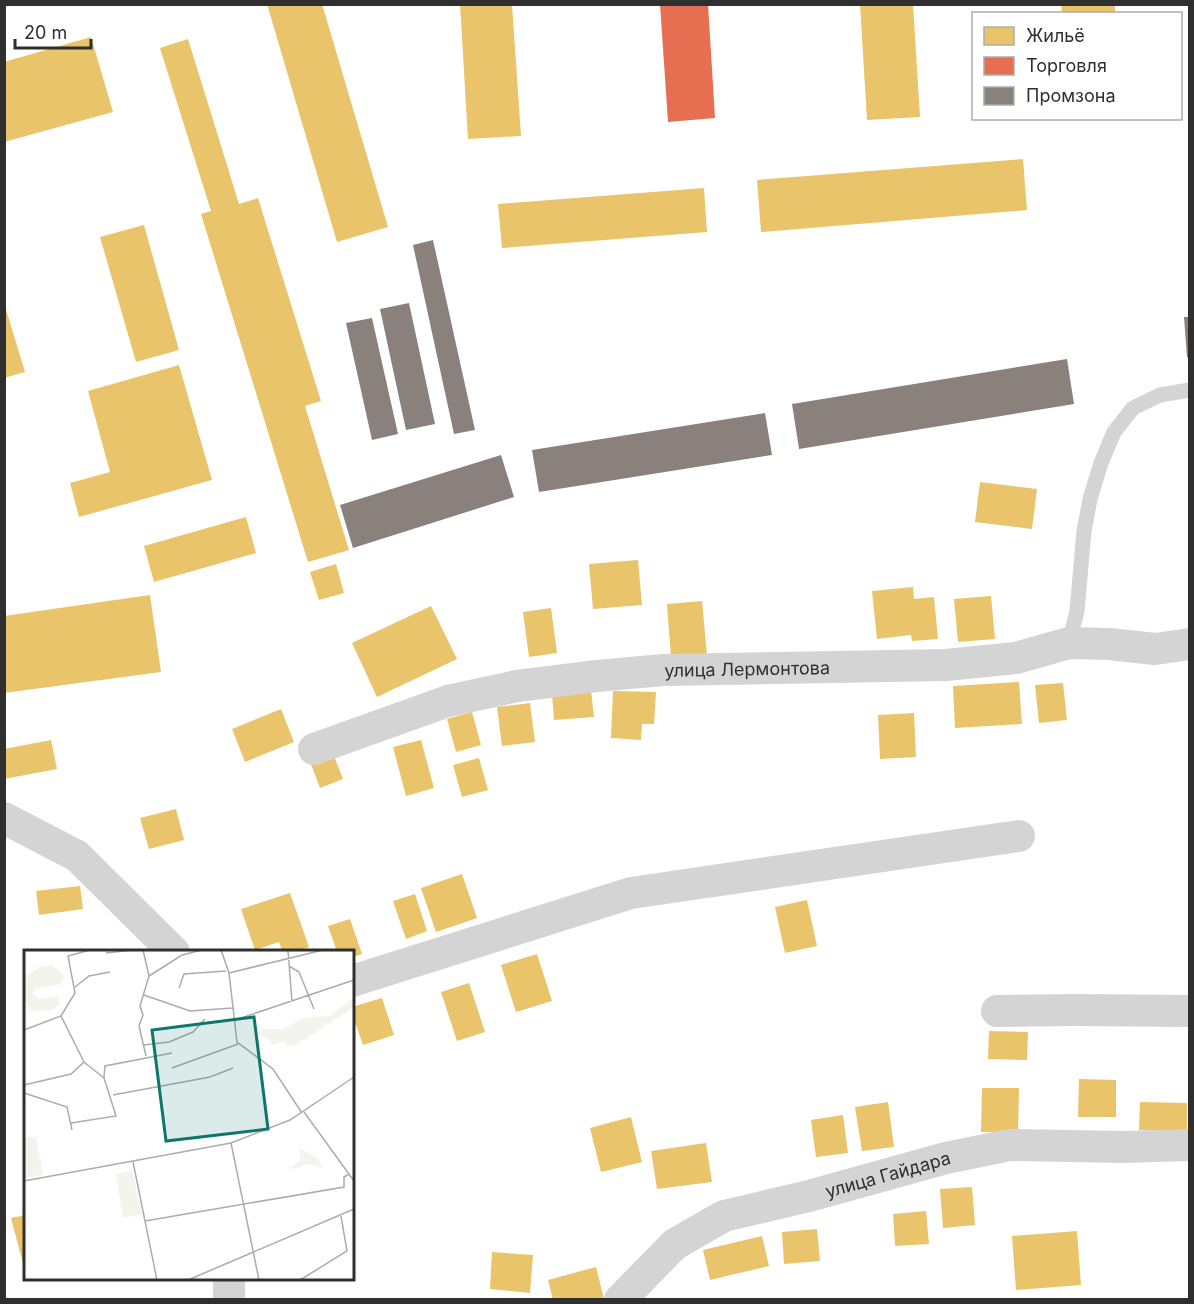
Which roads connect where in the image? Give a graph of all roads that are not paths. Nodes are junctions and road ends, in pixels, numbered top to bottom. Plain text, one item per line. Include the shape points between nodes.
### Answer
1 (1190, 390) edge
2 (1069, 643) junction
3 (1190, 644) edge
4 (314, 749) dead end
5 (4, 818) edge
6 (1019, 836) dead end
7 (173, 950) edge
8 (354, 980) edge
9 (997, 1011) dead end
10 (1190, 1011) edge
11 (1190, 1145) edge
12 (620, 1299) edge

1 - 2 lane via 1160,395 1133,408 1114,432 1090,499 1077,611
2 - 3 street, улица Лермонтова via 1155,649
2 - 4 street, улица Лермонтова via 1016,658 946,665 663,670 517,686 448,701
5 - 7 street via 77,856
6 - 8 street via 631,893
9 - 10 street
11 - 12 street, улица Гайдара via 1010,1145 724,1216 675,1244

